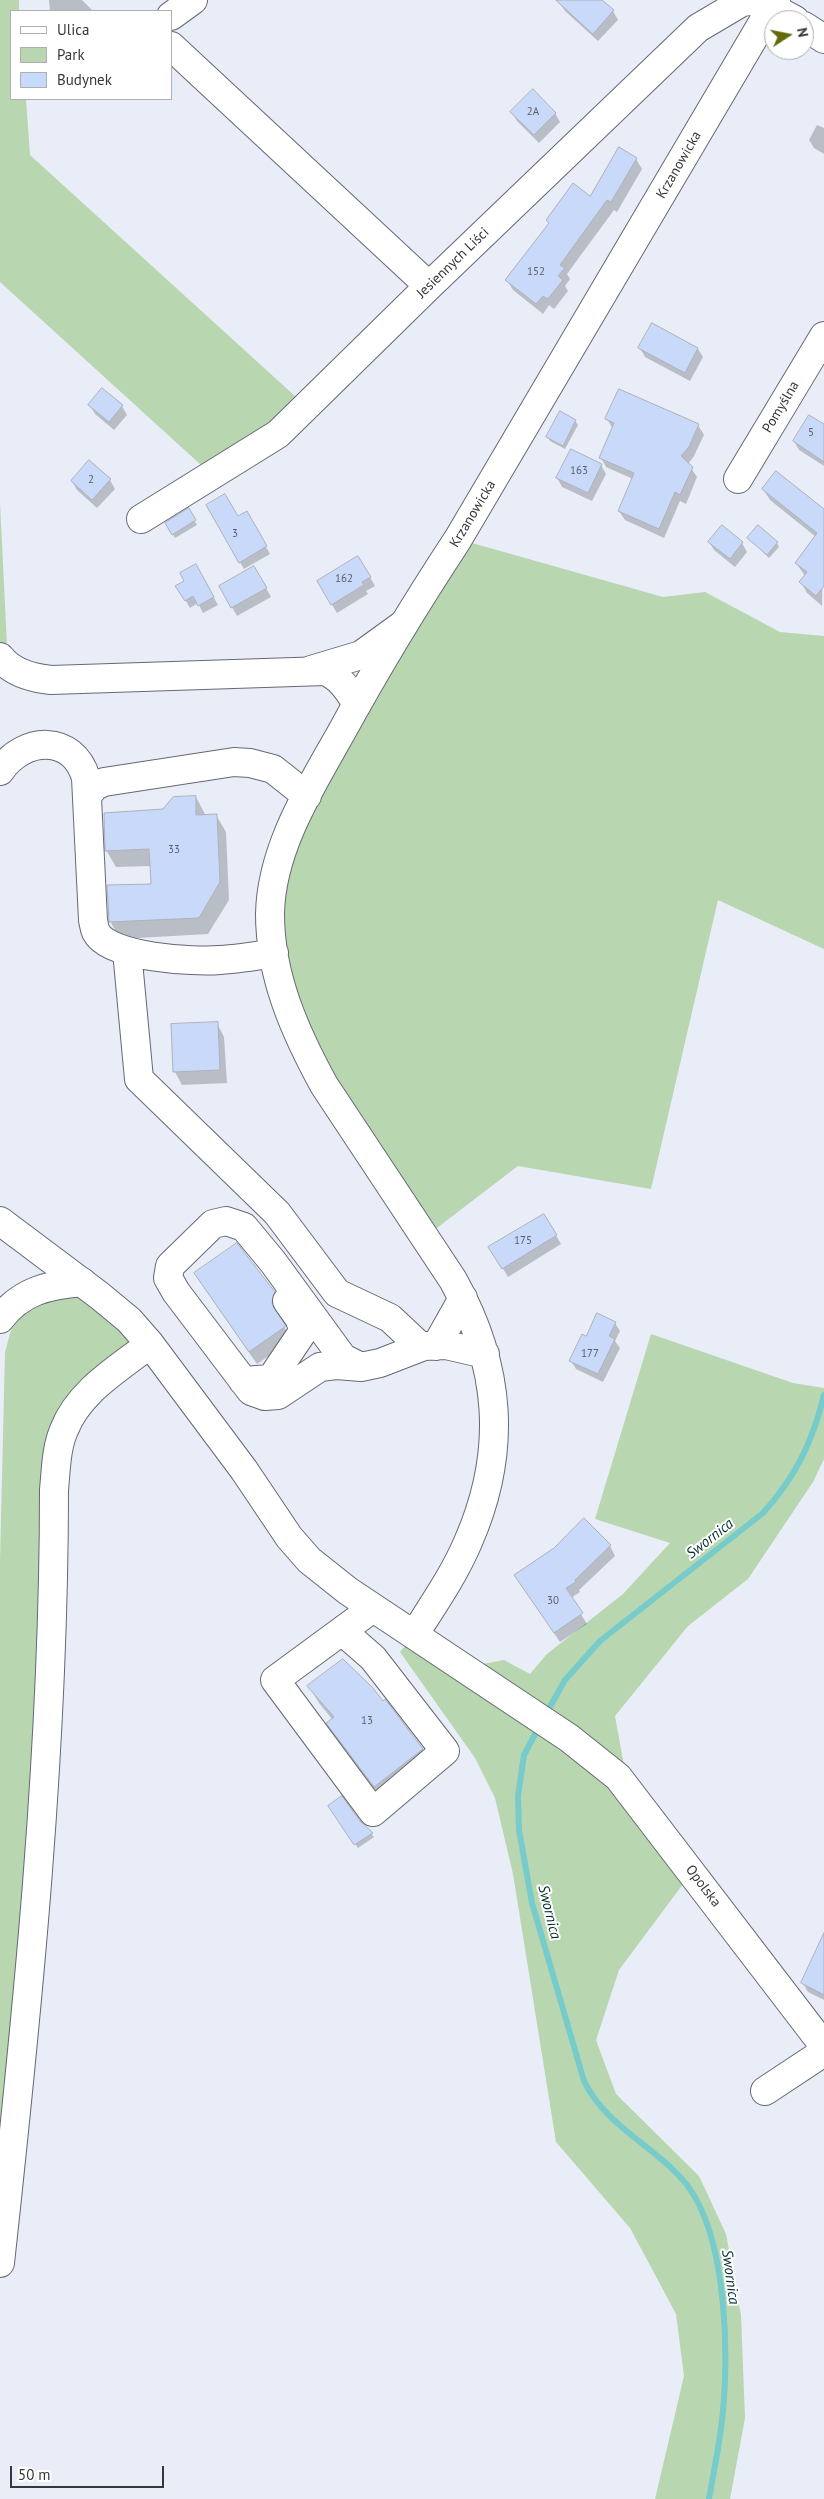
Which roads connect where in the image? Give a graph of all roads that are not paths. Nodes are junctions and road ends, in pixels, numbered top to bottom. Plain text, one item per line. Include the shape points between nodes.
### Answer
1 (193, 0) edge
2 (772, 5) edge
3 (172, 15) edge
4 (172, 47) edge
5 (429, 286) junction
6 (824, 336) edge
7 (738, 479) dead end
8 (141, 519) dead end
9 (401, 626) junction
10 (0, 657) edge
11 (311, 670) junction
12 (357, 704) junction
13 (0, 771) edge
14 (87, 796) junction
15 (307, 796) junction
16 (127, 951) junction
17 (274, 953) junction
18 (0, 1221) edge
19 (82, 1282) junction
20 (463, 1298) junction
21 (0, 1319) edge
22 (315, 1332) junction
23 (150, 1344) junction
24 (429, 1346) junction
25 (485, 1354) junction
26 (320, 1367) junction
27 (361, 1367) junction
28 (243, 1381) junction
29 (373, 1608) junction
30 (342, 1631) junction
31 (414, 1635) junction
32 (824, 2046) edge
33 (824, 2052) edge
34 (765, 2091) dead end
35 (0, 2263) edge

1 - 3 street
2 - 5 street, Jesiennych Liści via 742,2 698,28
2 - 9 street, Krzanowicka via 458,540
4 - 5 street
5 - 8 street, Jesiennych Liści via 278,434
6 - 7 street, Pomyślna
9 - 11 street via 361,655
9 - 12 street, Krzanowicka
10 - 11 street via 8,666 28,676 51,680
11 - 12 street via 336,676
12 - 15 street, Krzanowicka
13 - 14 street via 6,762 28,749 58,746 69,751 82,765
14 - 15 street via 95,786 104,782 234,762 273,769
14 - 16 street via 93,920 96,931 112,945
15 - 17 street, Krzanowicka via 279,862 273,889 270,912
16 - 17 street via 199,960
16 - 24 street via 139,1079 277,1213 337,1293 390,1318
17 - 20 street, Krzanowicka via 282,992 306,1052 324,1085
18 - 19 street, Opolska
19 - 21 street via 54,1284 32,1291 19,1299
19 - 23 street, Opolska via 129,1320
20 - 24 street
20 - 25 street, Krzanowicka
22 - 26 street
22 - 27 street via 343,1358
22 - 28 street via 270,1379
22 - 28 street via 273,1262 244,1228 226,1222 212,1224 170,1266 168,1278
23 - 29 street, Opolska via 290,1538 310,1560
23 - 35 street via 83,1398 63,1431 58,1458 54,1490 50,1699 37,1895
24 - 25 street via 446,1345
24 - 27 street
25 - 31 street, Krzanowicka via 495,1419 493,1458 486,1496 468,1544
26 - 27 street
26 - 28 street via 278,1395 265,1396 250,1391
29 - 30 street
29 - 31 street, Opolska
30 - 30 street via 275,1680 373,1812 445,1751 373,1658
31 - 32 street, Opolska via 569,1738 628,1788
33 - 34 street

